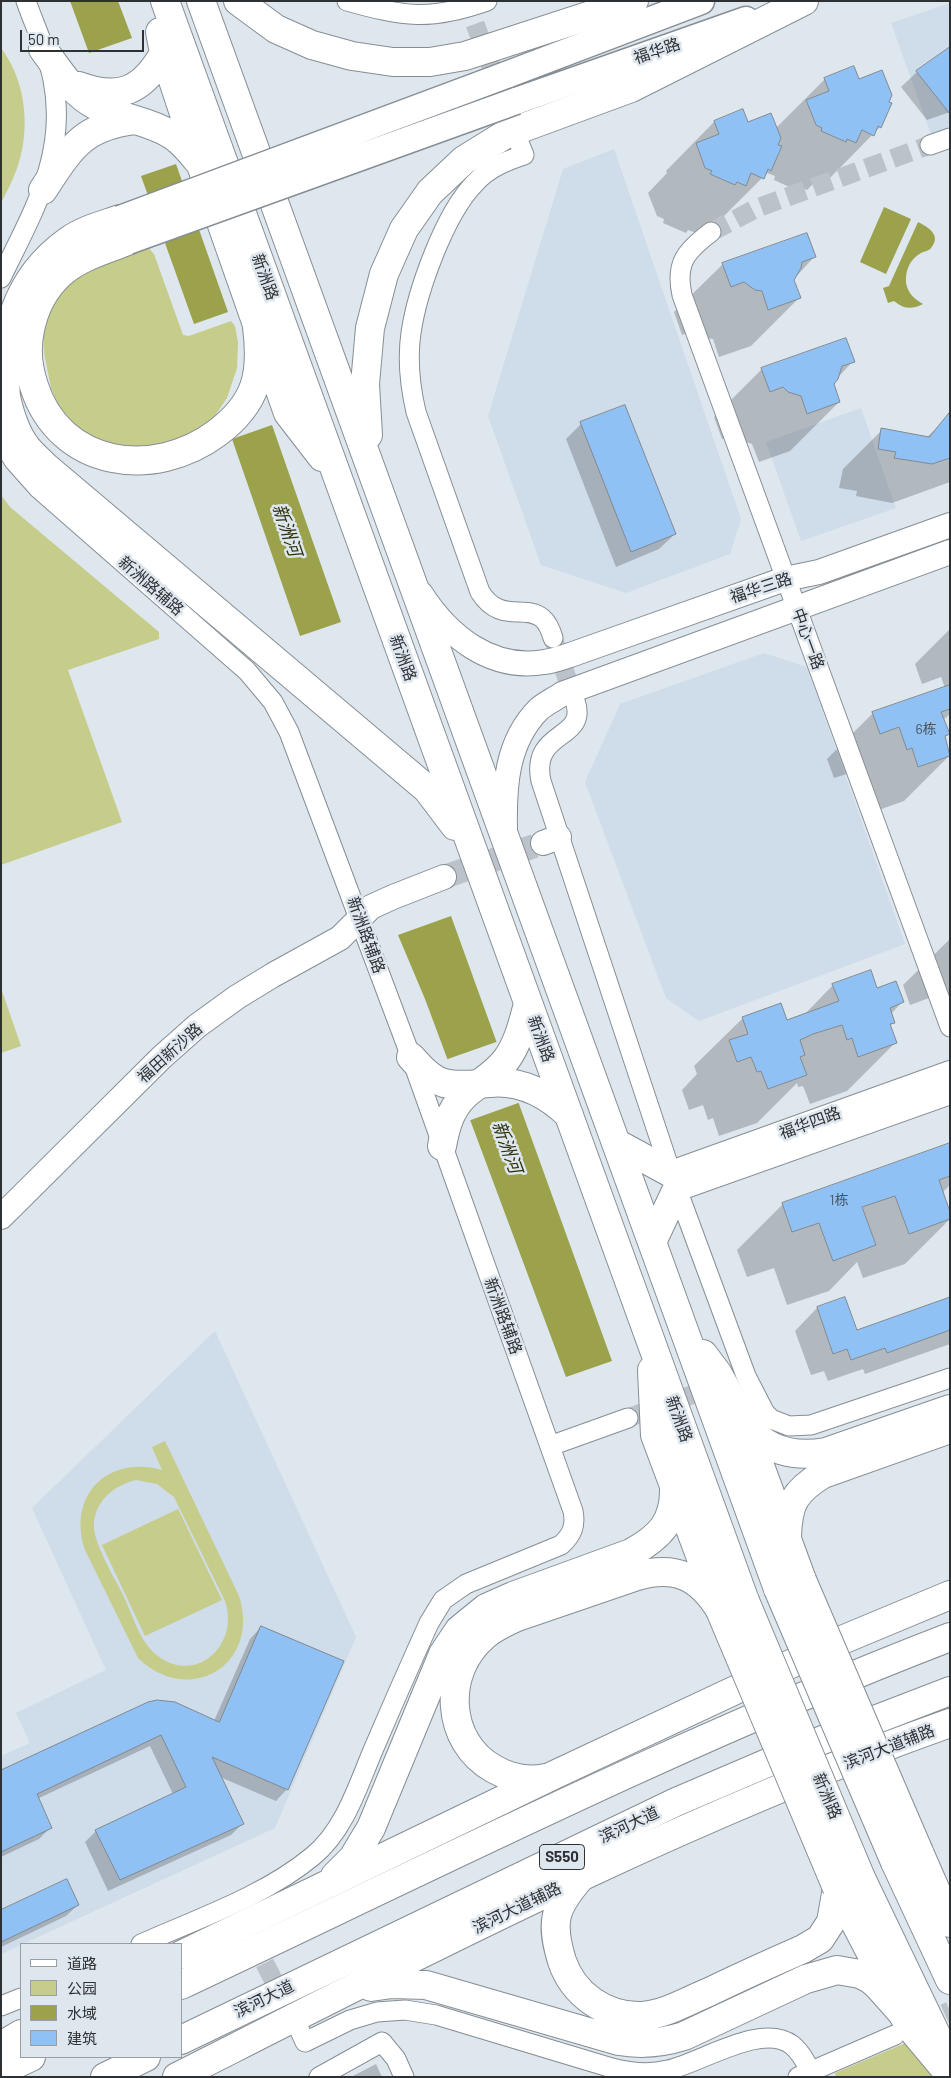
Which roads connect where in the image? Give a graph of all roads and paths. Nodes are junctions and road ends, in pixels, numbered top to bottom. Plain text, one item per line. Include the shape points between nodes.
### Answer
1 (26, 1) edge
2 (155, 1) edge
3 (165, 1) edge
4 (201, 1) edge
5 (238, 1) edge
6 (346, 1) edge
7 (488, 1) edge
8 (634, 1) edge
9 (701, 1) edge
10 (798, 1) edge
11 (804, 1) edge
12 (43, 49) junction
13 (164, 53) junction
14 (68, 81) junction
15 (135, 120) junction
16 (950, 138) edge
17 (518, 140) dead end
18 (930, 145) tunnel mouth
19 (201, 165) junction
20 (43, 190) junction
21 (124, 230) junction
22 (711, 232) tunnel mouth
23 (1, 278) edge
24 (257, 327) junction
25 (1, 440) edge
26 (369, 464) junction
27 (337, 477) junction
28 (950, 525) edge
29 (950, 552) edge
30 (410, 578) junction
31 (785, 578) junction
32 (796, 608) junction
33 (553, 638) tunnel mouth
34 (581, 693) junction
35 (506, 839) junction
36 (476, 858) junction
37 (444, 877) tunnel mouth
38 (360, 917) junction
39 (528, 1004) junction
40 (950, 1027) edge
41 (411, 1057) junction
42 (511, 1072) junction
43 (950, 1073) edge
44 (479, 1084) junction
45 (950, 1092) edge
46 (569, 1115) junction
47 (616, 1143) junction
48 (442, 1146) junction
49 (674, 1181) junction
50 (1, 1196) edge
51 (1, 1216) edge
52 (652, 1242) junction
53 (683, 1329) junction
54 (650, 1341) junction
55 (950, 1378) edge
56 (950, 1409) edge
57 (742, 1417) junction
58 (628, 1418) tunnel mouth
59 (950, 1429) edge
60 (550, 1446) junction
61 (674, 1487) junction
62 (787, 1540) junction
63 (790, 1585) junction
64 (950, 1595) edge
65 (733, 1606) junction
66 (950, 1637) edge
67 (950, 1691) edge
68 (950, 1724) edge
69 (554, 1775) junction
70 (907, 1857) junction
71 (582, 1876) junction
72 (950, 1882) edge
73 (849, 1883) junction
74 (324, 1885) junction
75 (950, 1923) edge
76 (144, 1943) edge
77 (182, 1955) edge
78 (950, 1980) edge
79 (182, 1985) edge
80 (350, 1991) junction
81 (20, 1998) edge
82 (1, 2006) edge
83 (899, 2024) junction
84 (20, 2028) edge
85 (300, 2031) dead end
86 (1, 2034) edge
87 (20, 2035) edge
88 (182, 2040) edge
89 (1, 2046) edge
90 (226, 2052) junction
91 (29, 2058) edge
92 (144, 2058) edge
93 (950, 2063) edge
94 (1, 2071) edge
95 (807, 2075) edge
96 (950, 2075) edge
97 (105, 2077) edge
98 (177, 2077) edge
99 (212, 2077) edge
100 (319, 2077) edge
101 (404, 2077) edge

1 - 12 street
2 - 13 main road
3 - 27 main road, 新洲路
4 - 26 main road, 新洲路
5 - 8 main road via 276,29 312,45 352,56 393,62 430,62 465,56
6 - 7 street via 402,14 472,16
9 - 21 main road, 福华路, bridge via 506,75
10 - 21 main road, 福华路, bridge via 516,101
11 - 26 main road via 631,88 506,134 464,160 430,192 404,229 384,274 370,328 365,384
12 - 14 main road
12 - 20 street via 53,82 56,118 51,166
13 - 14 main road via 147,77 124,91 99,93
13 - 19 main road
14 - 15 main road via 95,105
15 - 19 main road via 170,133
15 - 20 main road via 118,122 82,138 69,150
16 - 18 street
17 - 33 street via 524,155 503,162 475,182 463,196 439,243 411,332 410,388 480,592 495,608 540,616 548,624
19 - 24 main road
20 - 23 street
21 - 24 main road via 60,274 43,294 31,324 28,356 37,396 50,420 74,442 104,456 142,462 174,455 208,440 243,410 253,389 259,372
21 - 36 main road via 81,234 60,246 25,284 13,307 4,334 2,373 10,414 21,438 47,468 427,790 452,820
22 - 31 street, 中心一路 via 686,256 680,267 679,281
24 - 27 main road via 288,413
25 - 38 street, 新洲路辅路 via 14,461 38,488 234,658 262,687 296,748
26 - 30 main road, 新洲路
27 - 36 main road, 新洲路
28 - 31 street, 福华三路 via 819,572
29 - 32 street, 福华三路
30 - 31 street, 福华三路 via 430,608 474,650 496,660 520,663 543,662 574,654
30 - 35 main road, 新洲路
31 - 32 street, 中心一路
32 - 34 street, 福华三路
32 - 40 street, 中心一路
34 - 35 street, 福华三路 via 562,694 540,708 515,743 506,780
34 - 49 street via 571,728 548,745 540,758 551,840
35 - 47 main road, 新洲路
36 - 39 main road, 新洲路
37 - 38 street, 福田新沙路 via 392,896
38 - 41 street, 新洲路辅路
38 - 50 street, 福田新沙路 via 335,925 293,948 189,1015 151,1048
38 - 51 street, 福田新沙路 via 340,938 237,997 197,1026
39 - 42 main road via 514,1046
39 - 46 main road, 新洲路
41 - 44 main road via 427,1073 444,1083
41 - 48 street, 新洲路辅路
42 - 44 main road via 490,1077
42 - 46 main road
43 - 49 street, 福华四路
44 - 48 main road via 453,1109
45 - 49 street, 福华四路
46 - 54 main road, 新洲路
47 - 49 main road
47 - 52 main road, 新洲路
48 - 60 street, 新洲路辅路
49 - 52 main road
49 - 55 street via 741,1378 771,1420 800,1427 823,1422
52 - 53 main road, 新洲路
53 - 57 main road via 718,1374
53 - 63 main road, 新洲路
54 - 61 main road via 656,1436
54 - 65 main road, 新洲路
56 - 57 main road via 826,1452 806,1455 770,1447 755,1436
57 - 62 main road
58 - 60 street
59 - 62 main road via 823,1474 804,1486 792,1501
60 - 76 street, 新洲路辅路 via 574,1511 569,1538 561,1545 480,1577 443,1600 428,1623 337,1828 313,1856 238,1910
61 - 65 main road
61 - 74 main road via 675,1503 670,1517 662,1532 648,1544 631,1554 498,1602 476,1614 459,1630 443,1654 371,1828 352,1858
62 - 63 main road
63 - 70 main road, 新洲路, bridge
64 - 69 main road via 842,1640
65 - 69 main road via 694,1581 673,1572 656,1572 517,1617 484,1636 470,1651 461,1668 453,1697 464,1741 482,1761 509,1776 537,1780
65 - 73 main road, bridge
66 - 79 main road via 672,1754
67 - 88 main road, 滨河大道 / S550 via 807,1746 676,1802
68 - 71 main road, 滨河大道辅路 via 716,1815
69 - 74 main road
70 - 72 main road
70 - 75 main road
70 - 78 main road, 新洲路
71 - 73 main road via 564,1897 554,1921 565,1968 580,1991 597,2006 618,2014 641,2016 666,2011 820,1939
71 - 80 main road, 滨河大道辅路
73 - 83 main road
73 - 93 main road
74 - 77 main road
80 - 83 main road via 392,1984 426,1985 634,2044 668,2041 806,1979 837,1970 870,1979 878,1986
80 - 90 main road, 滨河大道辅路
81 - 82 street
83 - 95 street
83 - 96 main road via 916,2036
84 - 86 main road
85 - 95 street via 305,2042 350,2020 377,2012 405,2010 436,2015 612,2068 649,2074 765,2038 792,2045 799,2053
87 - 89 main road
90 - 98 main road, 滨河大道辅路
90 - 99 street
91 - 94 main road
92 - 97 main road
100 - 101 street via 382,2042 396,2059

